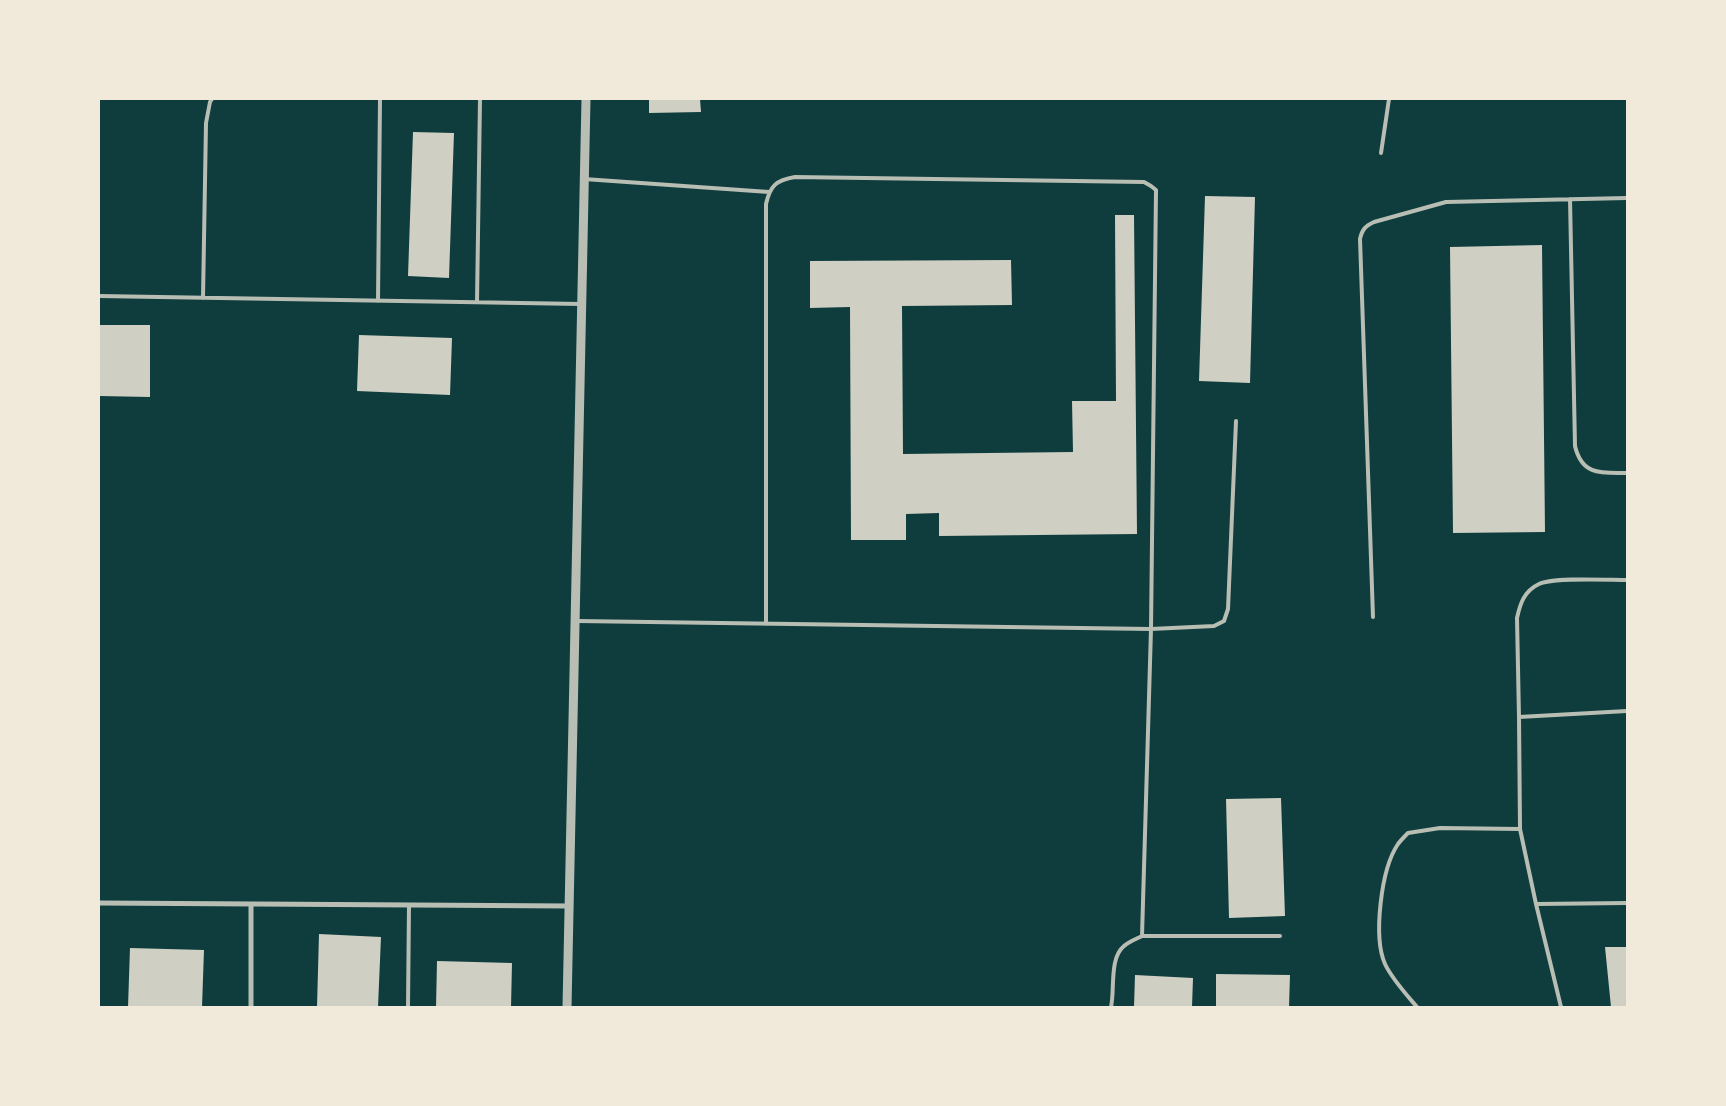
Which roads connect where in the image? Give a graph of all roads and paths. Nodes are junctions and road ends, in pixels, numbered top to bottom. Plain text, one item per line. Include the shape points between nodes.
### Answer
1 (212, 99) edge
2 (380, 99) edge
3 (480, 99) edge
4 (586, 99) edge
5 (1389, 99) edge
6 (1381, 152) dead end
7 (584, 179) junction
8 (769, 192) junction
9 (1627, 198) edge
10 (1570, 199) junction
11 (99, 296) edge
12 (203, 298) junction
13 (378, 301) junction
14 (477, 302) junction
15 (581, 304) junction
16 (1236, 421) dead end
17 (1627, 473) edge
18 (1627, 580) edge
19 (1373, 617) dead end
20 (574, 621) junction
21 (766, 624) junction
22 (1151, 629) junction
23 (1627, 711) edge
24 (1519, 717) junction
25 (1520, 829) junction
26 (99, 904) edge
27 (251, 904) junction
28 (1536, 904) junction
29 (1627, 904) edge
30 (409, 905) junction
31 (568, 906) junction
32 (1142, 936) junction
33 (1280, 936) dead end
34 (250, 1007) edge
35 (408, 1007) edge
36 (567, 1007) edge
37 (1111, 1007) edge
38 (1416, 1007) edge
39 (1561, 1007) edge

1 - 12 lane via 206,123
2 - 13 lane
3 - 14 lane
4 - 7 street
5 - 6 lane
7 - 8 lane
7 - 15 street
8 - 21 lane via 766,204
8 - 22 lane via 784,178 795,177 1144,182 1156,190
9 - 10 lane
10 - 17 lane via 1577,456 1592,471
10 - 19 lane via 1446,202 1374,222 1362,232
11 - 12 lane
12 - 13 lane
13 - 14 lane
14 - 15 lane
15 - 20 street
16 - 22 lane via 1228,609 1224,621 1214,626
18 - 24 lane via 1554,581 1539,584 1528,592 1520,604 1517,618
20 - 21 lane
20 - 31 street
21 - 22 lane
22 - 32 lane
23 - 24 lane
24 - 25 lane
25 - 28 lane
25 - 38 lane via 1440,828 1408,833 1398,845 1383,882 1380,951 1385,965
26 - 27 street
27 - 30 street
27 - 34 street
28 - 29 lane
28 - 39 lane
30 - 31 street
30 - 35 lane
31 - 36 street
32 - 33 lane
32 - 37 lane via 1123,946 1117,957

